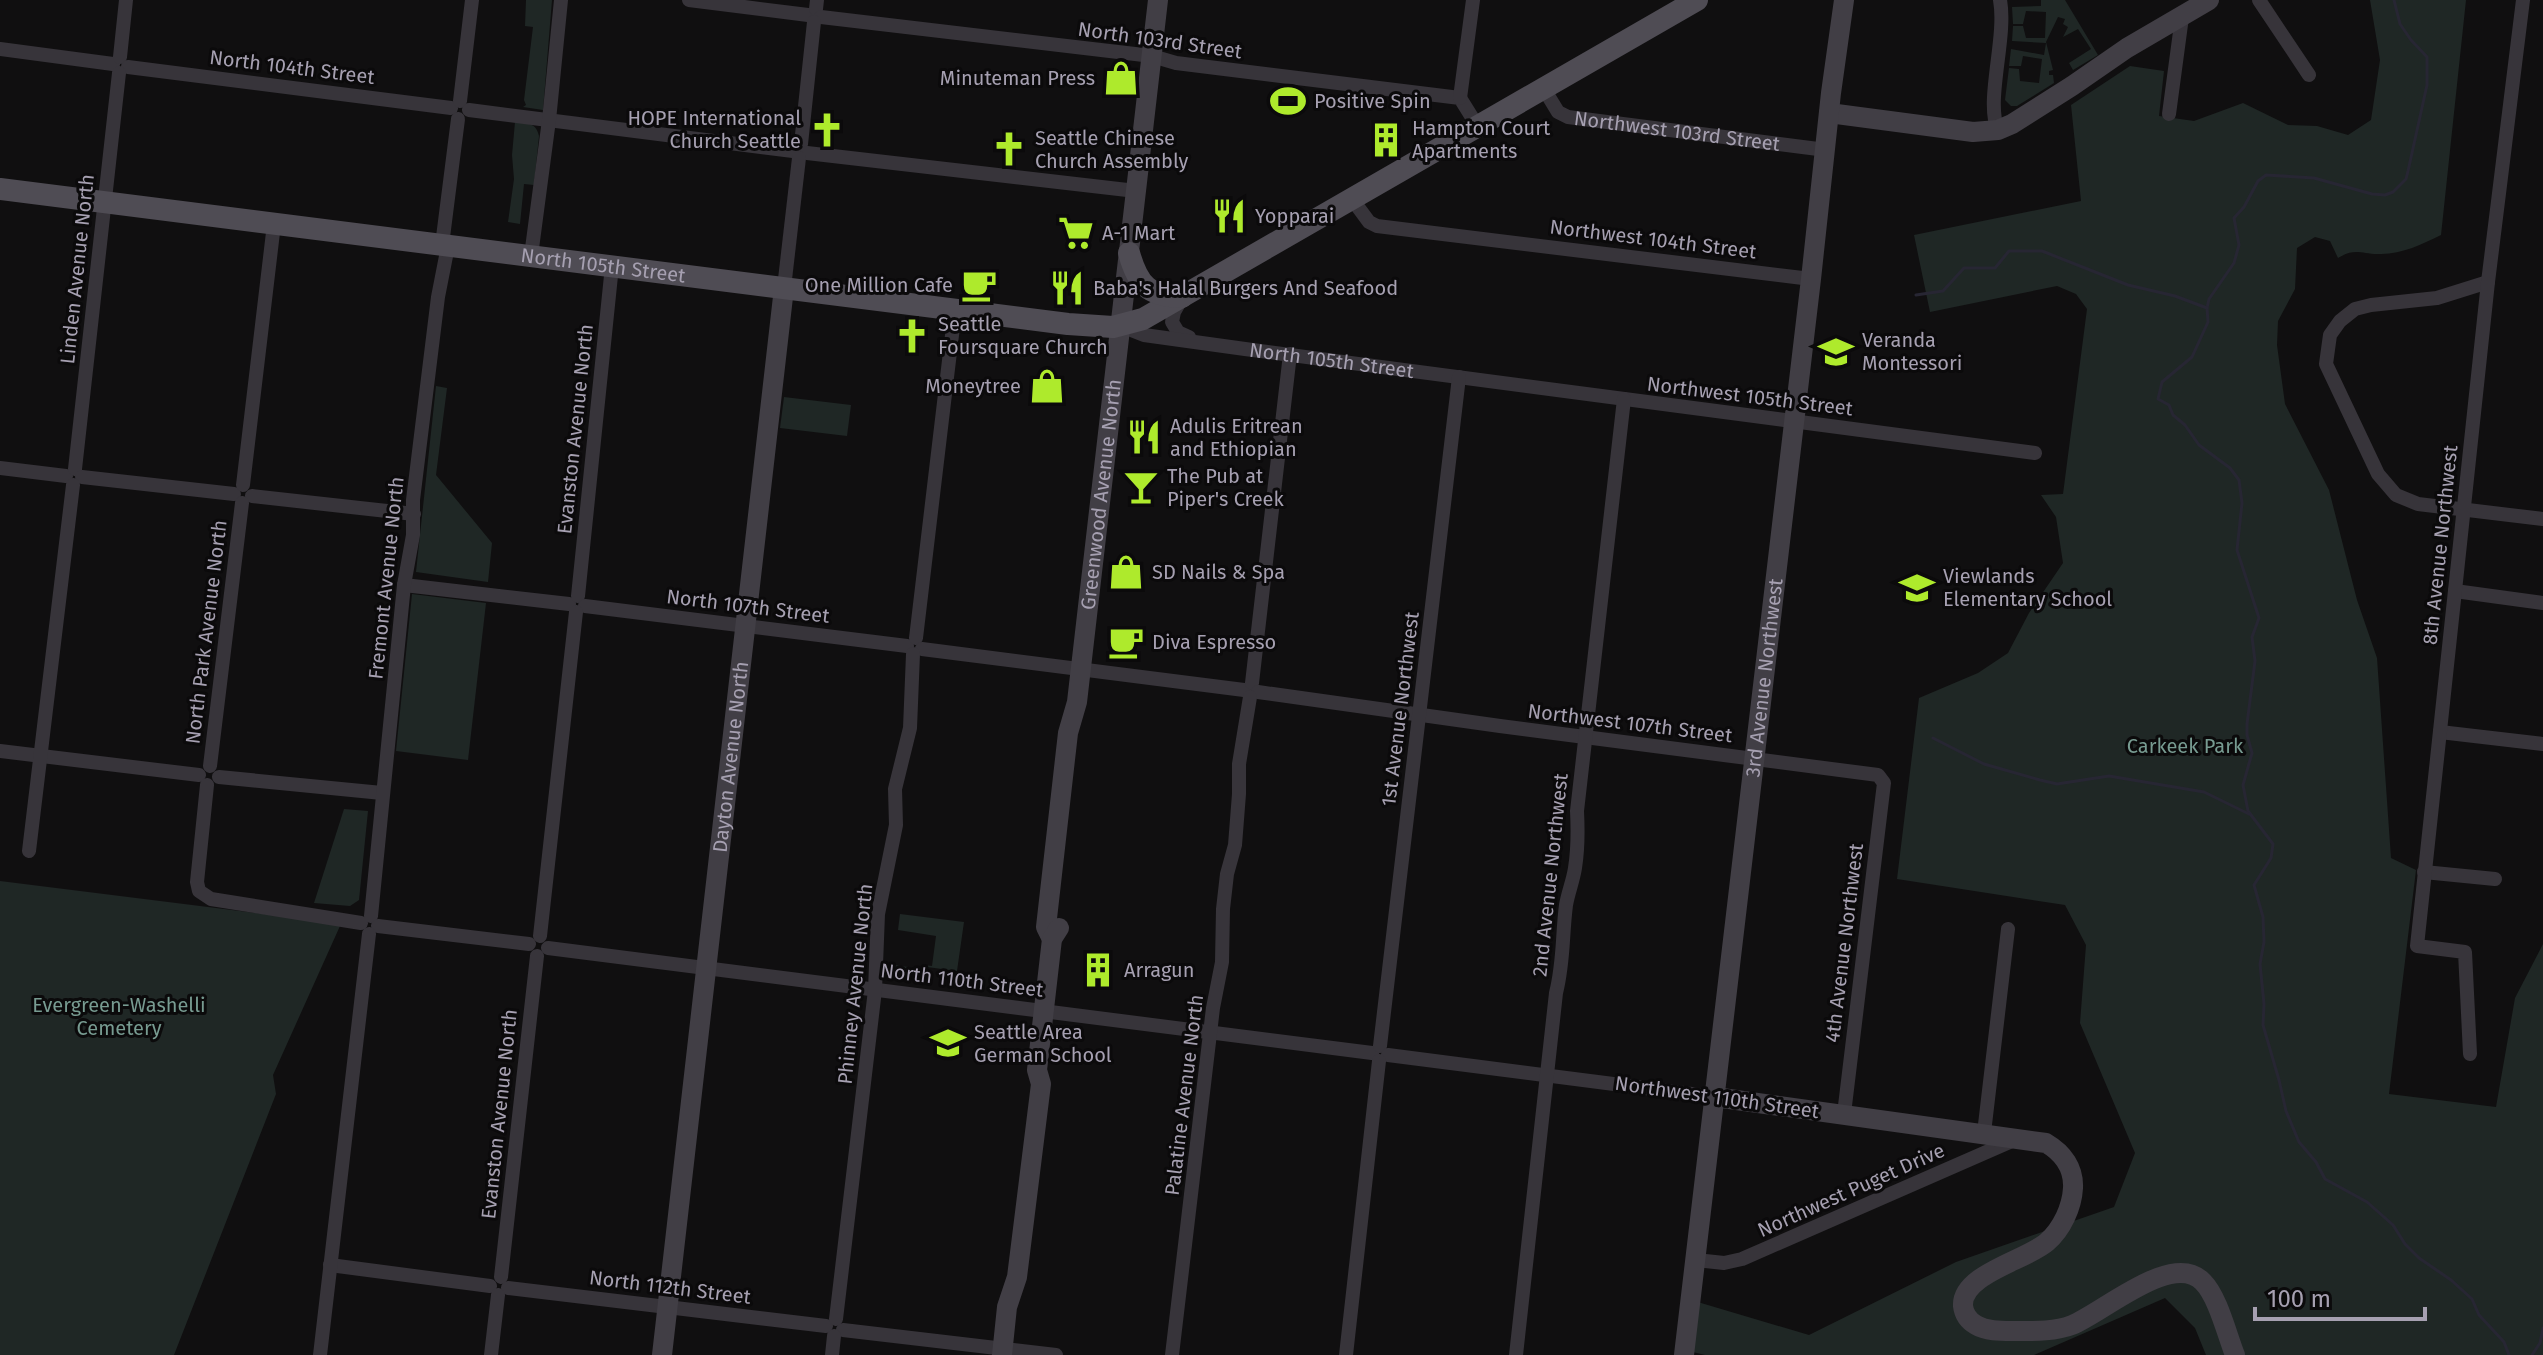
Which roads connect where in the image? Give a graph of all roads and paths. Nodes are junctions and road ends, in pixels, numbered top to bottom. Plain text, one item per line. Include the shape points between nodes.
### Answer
1 (126, 0) edge
2 (472, 0) edge
3 (561, 0) edge
4 (689, 0) edge
5 (1158, 0) edge
6 (1473, 0) edge
7 (1697, 0) edge
8 (1844, 0) edge
9 (2000, 0) edge
10 (2209, 0) edge
11 (2259, 0) edge
12 (2523, 0) edge
13 (815, 13) edge
14 (2182, 17) junction
15 (0, 49) edge
16 (1152, 56) junction
17 (120, 65) junction
18 (2309, 75) dead end
19 (1544, 89) junction
20 (1460, 98) junction
21 (459, 109) junction
22 (1829, 113) junction
23 (2169, 114) dead end
24 (549, 120) junction
25 (1478, 127) junction
26 (1998, 130) junction
27 (1826, 150) junction
28 (800, 151) junction
29 (0, 189) edge
30 (1136, 191) junction
31 (1352, 199) junction
32 (105, 202) junction
33 (274, 224) junction
34 (445, 245) junction
35 (1129, 253) junction
36 (531, 256) junction
37 (612, 266) junction
38 (1811, 279) junction
39 (2488, 282) junction
40 (784, 288) junction
41 (1182, 297) junction
42 (955, 310) junction
43 (1120, 326) junction
44 (1205, 342) junction
45 (1290, 354) junction
46 (1459, 377) junction
47 (1624, 399) junction
48 (1794, 421) junction
49 (2035, 453) dead end
50 (0, 468) edge
51 (74, 477) junction
52 (243, 495) junction
53 (2464, 509) junction
54 (414, 514) junction
55 (2543, 519) edge
56 (404, 585) junction
57 (2455, 591) junction
58 (2543, 603) edge
59 (577, 605) junction
60 (744, 626) junction
61 (915, 647) junction
62 (1081, 670) junction
63 (1251, 691) junction
64 (1419, 715) junction
65 (2440, 732) junction
66 (1586, 736) junction
67 (2543, 744) edge
68 (0, 751) edge
69 (40, 755) junction
70 (1755, 759) junction
71 (209, 776) junction
72 (1882, 778) joint
73 (382, 793) junction
74 (29, 851) dead end
75 (2424, 872) junction
76 (2495, 879) dead end
77 (199, 891) joint
78 (370, 925) junction
79 (2008, 929) dead end
80 (538, 946) junction
81 (706, 968) junction
82 (875, 990) junction
83 (1044, 1010) junction
84 (1212, 1032) junction
85 (1380, 1054) junction
86 (2470, 1054) dead end
87 (1547, 1075) junction
88 (1715, 1097) junction
89 (1844, 1114) junction
90 (1984, 1133) junction
91 (2020, 1138) junction
92 (1696, 1260) junction
93 (330, 1265) junction
94 (499, 1286) junction
95 (667, 1307) junction
96 (835, 1328) junction
97 (1002, 1352) edge
98 (320, 1355) edge
99 (491, 1355) edge
100 (662, 1355) edge
101 (832, 1355) edge
102 (1056, 1355) edge
103 (1172, 1355) edge
104 (1346, 1355) edge
105 (1516, 1355) edge
106 (1684, 1355) edge
107 (2235, 1355) edge

1 - 17 street, Linden Avenue North
2 - 21 street, Fremont Avenue North
3 - 24 street
4 - 13 street, North 103rd Street
5 - 16 street, Greenwood Avenue North
6 - 20 street
7 - 19 main road
8 - 22 street, 3rd Avenue Northwest
9 - 26 street via 1993,114
10 - 14 street
11 - 18 street
12 - 39 street, 8th Avenue Northwest
13 - 16 street, North 103rd Street
13 - 28 street, Dayton Avenue North
14 - 23 street
14 - 26 street
15 - 17 street, North 104th Street
16 - 20 street, North 103rd Street
16 - 30 street, Greenwood Avenue North
17 - 21 street, North 104th Street
17 - 32 street, Linden Avenue North
19 - 25 main road
19 - 27 street, Northwest 103rd Street via 1558,112 1568,117
20 - 25 street
21 - 24 street, North 104th Street
21 - 34 street, Fremont Avenue North
22 - 26 street via 1973,132
22 - 27 street, 3rd Avenue Northwest
24 - 28 street, North 104th Street
24 - 36 street
25 - 31 main road
27 - 38 street, 3rd Avenue Northwest
28 - 30 street, North 104th Street
28 - 40 street, Dayton Avenue North
29 - 32 main road, North 105th Street
30 - 35 street, Greenwood Avenue North
31 - 38 street, Northwest 104th Street via 1377,226
31 - 41 main road
32 - 33 main road, North 105th Street
32 - 51 street, Linden Avenue North
33 - 34 main road, North 105th Street
33 - 52 street, North Park Avenue North
34 - 36 main road, North 105th Street
34 - 54 street, Fremont Avenue North
35 - 41 main road via 1142,284
35 - 43 street, Greenwood Avenue North
36 - 37 main road, North 105th Street
37 - 40 main road, North 105th Street
37 - 59 street, Evanston Avenue North
38 - 48 street, 3rd Avenue Northwest
39 - 53 street, 8th Avenue Northwest
39 - 53 street via 2427,300 2355,309 2337,325 2326,349 2328,371 2386,487 2409,502
40 - 42 main road, North 105th Street
40 - 60 street, Dayton Avenue North
41 - 43 main road
41 - 44 street, North 105th Street via 1172,318 1174,328
42 - 43 main road, North 105th Street
42 - 61 street, Phinney Avenue North
43 - 44 street, North 105th Street via 1144,335
43 - 62 street, Greenwood Avenue North
44 - 45 street, North 105th Street
45 - 46 street, North 105th Street
45 - 63 street, Palatine Avenue North
46 - 47 street, Northwest 105th Street
46 - 64 street, 1st Avenue Northwest
47 - 48 street, Northwest 105th Street
47 - 66 street, 2nd Avenue Northwest
48 - 49 street, Northwest 105th Street
48 - 70 street, 3rd Avenue Northwest
50 - 51 street
51 - 52 street
51 - 69 street, Linden Avenue North
52 - 54 street
52 - 71 street, North Park Avenue North
53 - 55 street
53 - 57 street, 8th Avenue Northwest
54 - 56 street, Fremont Avenue North
56 - 59 street, North 107th Street
56 - 73 street, Fremont Avenue North
57 - 58 street
57 - 65 street, 8th Avenue Northwest
59 - 60 street, North 107th Street
59 - 80 street, Evanston Avenue North
60 - 61 street, North 107th Street
60 - 81 street, Dayton Avenue North
61 - 62 street, North 107th Street
61 - 82 street, Phinney Avenue North via 910,728 895,789 896,825 878,914
62 - 63 street, North 107th Street
62 - 83 street, Greenwood Avenue North via 1068,733 1046,927 1052,939
63 - 64 street, North 107th Street
63 - 84 street, Palatine Avenue North
64 - 66 street, Northwest 107th Street
64 - 85 street, 1st Avenue Northwest
65 - 67 street
65 - 75 street, 8th Avenue Northwest
66 - 70 street, Northwest 107th Street
66 - 87 street, 2nd Avenue Northwest via 1575,869
68 - 69 street
69 - 71 street
69 - 74 street, Linden Avenue North
70 - 72 street, Northwest 107th Street
70 - 88 street, 3rd Avenue Northwest
71 - 73 street
71 - 77 street, North Park Avenue North
72 - 89 street, 4th Avenue Northwest
73 - 78 street, Fremont Avenue North
75 - 76 street
75 - 86 street, 8th Avenue Northwest via 2417,946 2465,952
77 - 78 street, North 110th Street via 211,899
78 - 80 street, North 110th Street
78 - 93 street, Fremont Avenue North
79 - 90 street
80 - 81 street, North 110th Street
80 - 94 street, Evanston Avenue North
81 - 82 street, North 110th Street
81 - 95 street, Dayton Avenue North
82 - 83 street, North 110th Street
82 - 96 street, Phinney Avenue North
83 - 84 street, North 110th Street
83 - 97 street, Greenwood Avenue North via 1037,1070 1041,1084 1017,1277
84 - 85 street, North 110th Street
84 - 103 street, Palatine Avenue North
85 - 87 street, Northwest 110th Street
85 - 104 street, 1st Avenue Northwest
87 - 88 street, Northwest 110th Street
87 - 105 street, 2nd Avenue Northwest
88 - 89 street, Northwest 110th Street
88 - 92 street, 3rd Avenue Northwest
89 - 90 street, Northwest 110th Street
90 - 91 street, Northwest 110th Street
91 - 92 street, Northwest Puget Drive via 1742,1259
91 - 107 street, Northwest 110th Street via 2046,1143 2064,1157 2073,1186 2065,1217 2046,1243 1969,1289 1963,1307 1968,1319 1981,1328 2005,1331 2070,1326 2139,1286 2186,1273 2208,1288
92 - 106 street, 3rd Avenue Northwest
93 - 94 street, North 112th Street
93 - 98 street, Fremont Avenue North
94 - 95 street, North 112th Street
94 - 99 street, Evanston Avenue North
95 - 96 street, North 112th Street
95 - 100 street, Dayton Avenue North
96 - 97 street, North 112th Street
96 - 101 street, Phinney Avenue North
97 - 102 street, North 112th Street

